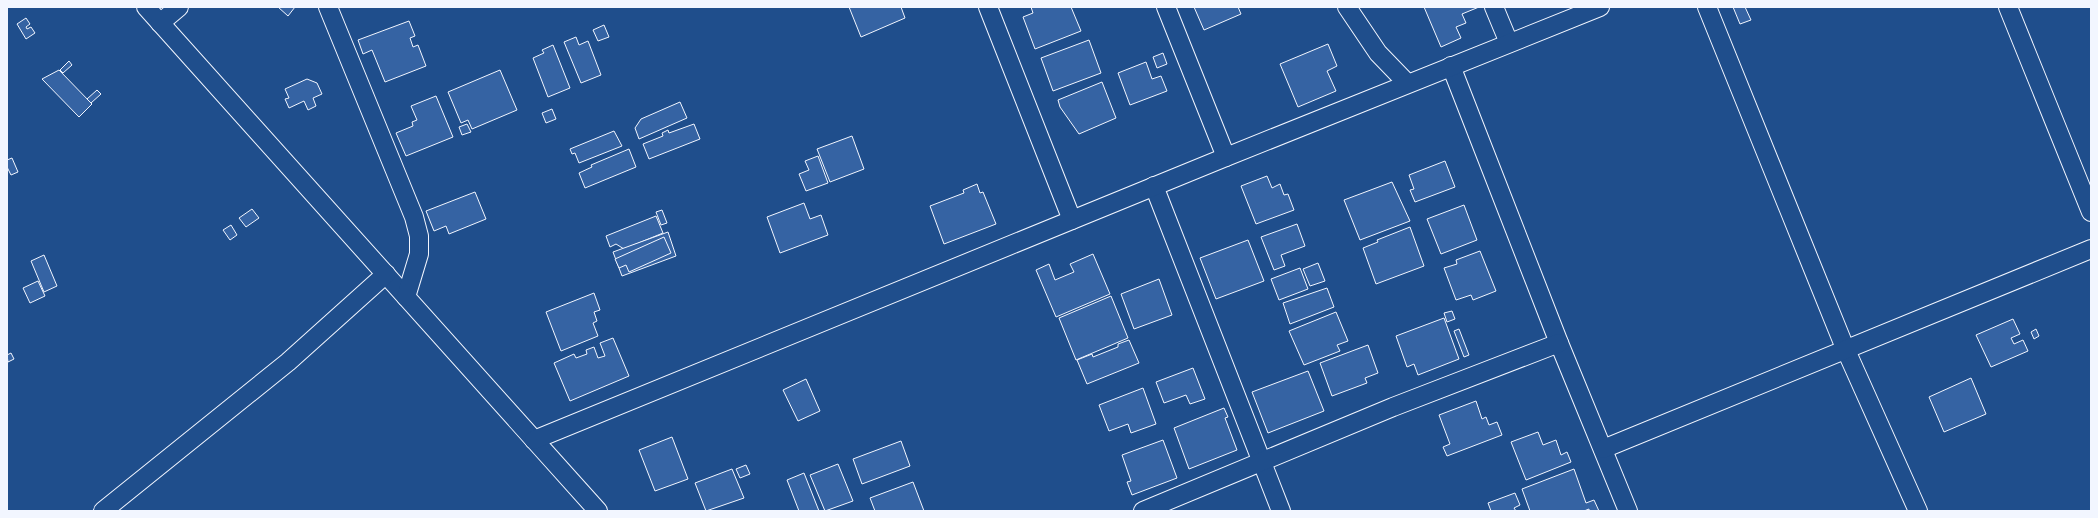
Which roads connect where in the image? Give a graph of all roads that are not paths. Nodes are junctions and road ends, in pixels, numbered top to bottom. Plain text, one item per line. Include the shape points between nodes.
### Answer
1 (146, 7) edge
2 (179, 7) edge
3 (328, 7) edge
4 (988, 7) edge
5 (1166, 7) edge
6 (1347, 7) edge
7 (1494, 7) edge
8 (1600, 7) edge
9 (1707, 7) edge
10 (2008, 7) edge
11 (160, 23) junction
12 (1509, 43) junction
13 (1451, 66) junction
14 (1407, 83) junction
15 (1226, 157) junction
16 (1154, 186) junction
17 (2091, 212) edge
18 (1072, 220) junction
19 (2091, 249) edge
20 (386, 274) junction
21 (406, 297) junction
22 (1559, 343) junction
23 (1845, 348) junction
24 (534, 440) junction
25 (1603, 450) junction
26 (1262, 462) junction
27 (104, 511) edge
28 (598, 511) edge
29 (1143, 511) edge
30 (1280, 511) edge
31 (1628, 511) edge
32 (1918, 511) edge

1 - 11 street
2 - 11 street
3 - 21 street via 414,217 419,236 419,254
4 - 18 street
5 - 15 street
6 - 14 street via 1378,53
7 - 12 street
8 - 12 street
9 - 23 street
10 - 17 street
11 - 20 street
12 - 13 street
13 - 14 street
13 - 22 street
14 - 15 street
15 - 16 street
16 - 18 street
16 - 26 street
18 - 24 street
19 - 23 street
20 - 21 street
20 - 27 street via 288,362
21 - 24 street
22 - 25 street
22 - 26 street
23 - 25 street
23 - 32 street
24 - 28 street
25 - 31 street
26 - 29 street
26 - 30 street

